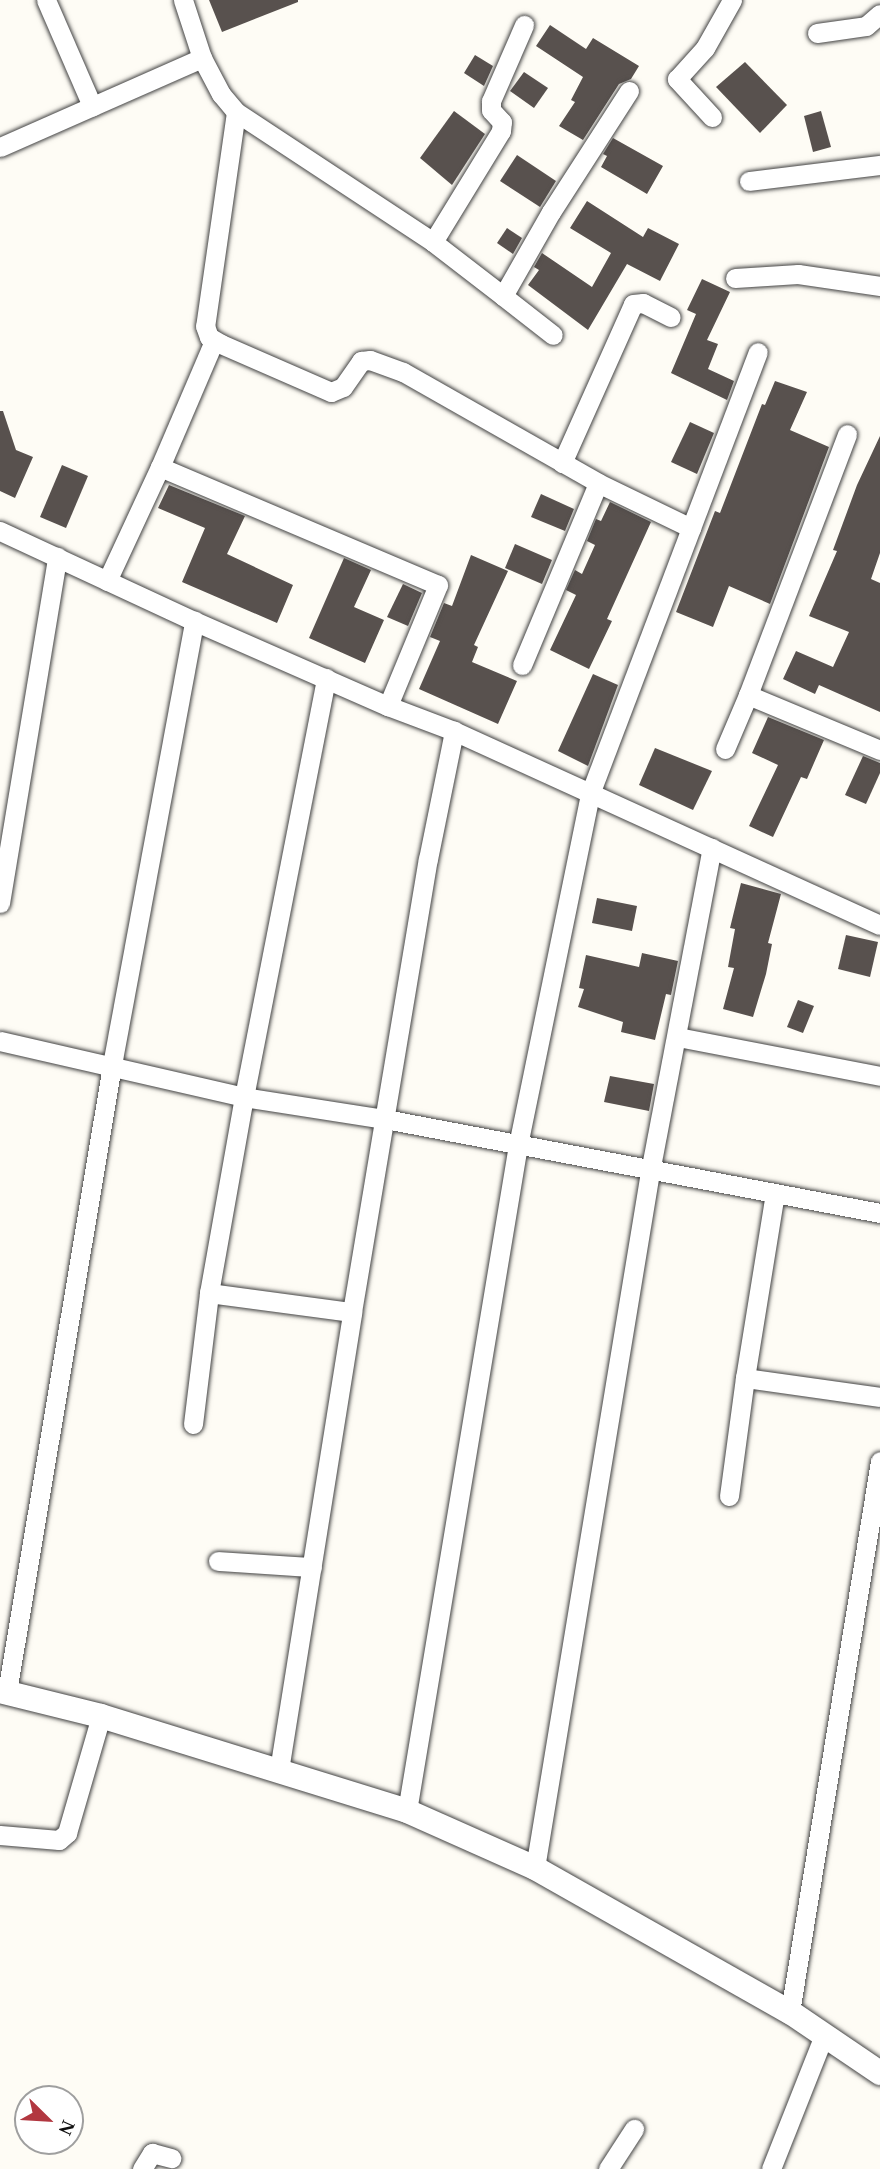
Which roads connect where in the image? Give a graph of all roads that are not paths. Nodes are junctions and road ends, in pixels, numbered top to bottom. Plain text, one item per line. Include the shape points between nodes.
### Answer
1 (46, 0) edge
2 (732, 0) edge
3 (185, 1) edge
4 (880, 14) edge
5 (524, 25) dead end
6 (817, 33) dead end
7 (202, 58) junction
8 (629, 91) dead end
9 (92, 106) junction
10 (236, 112) junction
11 (712, 117) dead end
12 (0, 147) edge
13 (880, 165) edge
14 (749, 181) dead end
15 (433, 242) junction
16 (734, 278) dead end
17 (880, 286) edge
18 (503, 296) junction
19 (671, 317) dead end
20 (552, 335) dead end
21 (214, 341) junction
22 (758, 352) dead end
23 (847, 434) dead end
24 (562, 463) junction
25 (160, 467) junction
26 (598, 484) junction
27 (691, 528) junction
28 (0, 531) edge
29 (57, 557) junction
30 (107, 581) junction
31 (194, 621) junction
32 (522, 665) dead end
33 (326, 678) junction
34 (748, 695) junction
35 (388, 706) junction
36 (454, 731) junction
37 (725, 749) dead end
38 (880, 750) edge
39 (590, 794) junction
40 (712, 848) junction
41 (0, 903) edge
42 (880, 925) edge
43 (678, 1037) junction
44 (0, 1041) edge
45 (112, 1065) junction
46 (880, 1076) edge
47 (244, 1097) junction
48 (385, 1119) junction
49 (518, 1145) junction
50 (650, 1172) junction
51 (775, 1193) junction
52 (880, 1213) edge
53 (209, 1293) junction
54 (352, 1312) junction
55 (745, 1378) junction
56 (880, 1397) edge
57 (193, 1424) dead end
58 (880, 1461) edge
59 (729, 1496) dead end
60 (873, 1557) edge
61 (218, 1560) dead end
62 (312, 1567) junction
63 (4, 1691) edge
64 (101, 1716) junction
65 (279, 1770) junction
66 (407, 1811) junction
67 (0, 1835) edge
68 (535, 1868) junction
69 (790, 2012) junction
70 (824, 2035) junction
71 (880, 2073) edge
72 (634, 2129) dead end
73 (171, 2158) dead end
74 (142, 2169) edge
75 (608, 2169) edge
76 (771, 2169) edge

1 - 9 street
2 - 11 street via 705,48 677,79
3 - 7 street
4 - 6 street via 866,26
5 - 15 street via 491,101 491,110 502,122 501,131
7 - 9 street
7 - 10 street
8 - 18 street
9 - 12 street
10 - 15 street
10 - 21 street via 205,326
13 - 14 street
15 - 18 street
16 - 17 street via 799,274
18 - 20 street
19 - 24 street via 643,303 633,304
21 - 24 street via 331,392 343,387 357,364 370,360 427,385
21 - 25 street
22 - 27 street
23 - 34 street
24 - 26 street
25 - 30 street
25 - 35 street via 439,585
26 - 27 street
26 - 32 street
27 - 39 street
28 - 29 street
29 - 30 street
29 - 41 street
30 - 31 street
31 - 33 street
31 - 45 street
33 - 35 street
33 - 47 street
34 - 37 street
34 - 38 street
35 - 36 street
36 - 39 street
36 - 48 street
39 - 40 street
39 - 49 street
40 - 42 street
40 - 43 street
43 - 46 street
43 - 50 street
44 - 45 street
45 - 47 street
45 - 63 street
47 - 48 street
47 - 53 street
48 - 49 street
48 - 54 street
49 - 50 street
49 - 66 street
50 - 51 street
50 - 68 street
51 - 52 street
51 - 55 street
53 - 54 street
53 - 57 street
54 - 62 street
55 - 56 street
55 - 59 street
58 - 60 street
60 - 69 street
61 - 62 street
62 - 65 street
63 - 64 street
64 - 65 street
64 - 67 street via 63,1837
65 - 66 street
66 - 68 street
68 - 69 street
69 - 70 street
70 - 71 street
70 - 76 street
72 - 75 street
73 - 74 street via 152,2153

